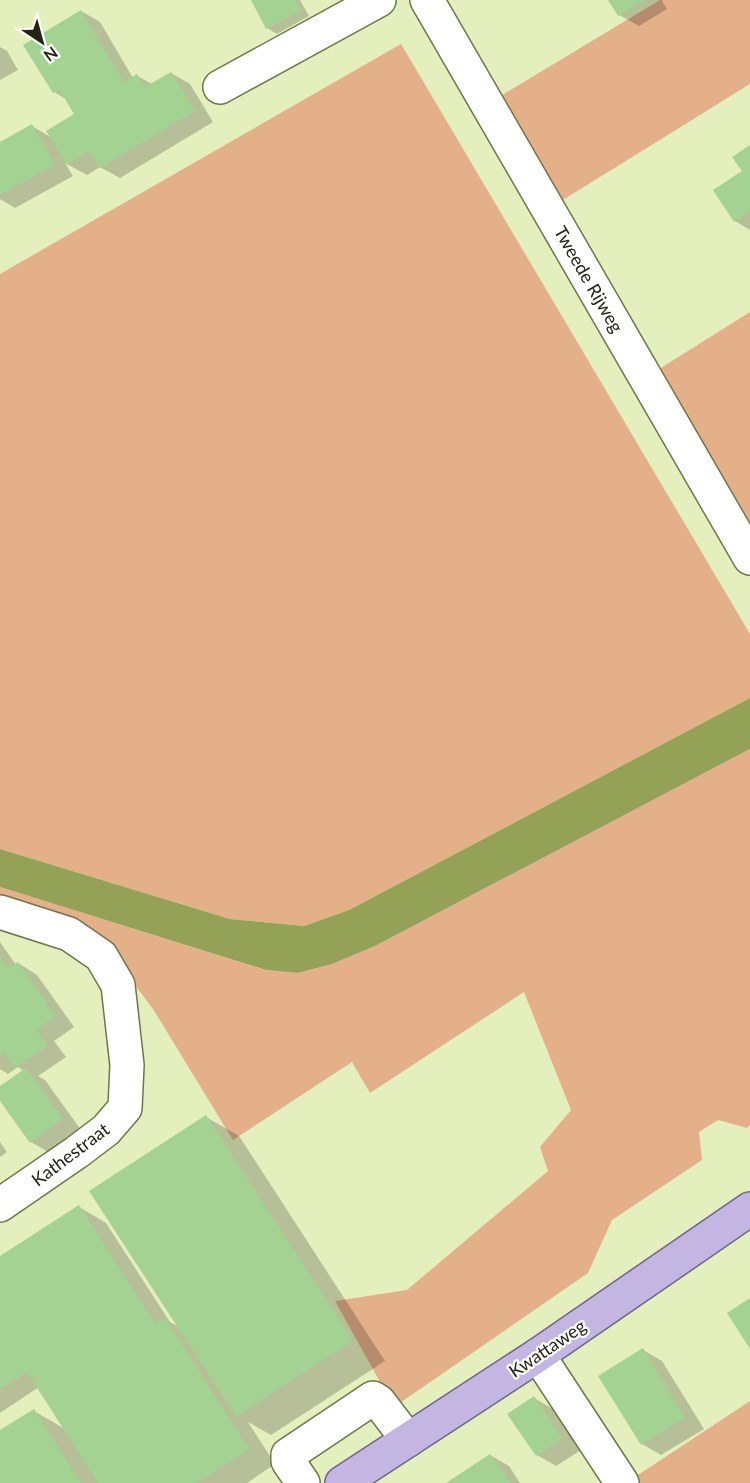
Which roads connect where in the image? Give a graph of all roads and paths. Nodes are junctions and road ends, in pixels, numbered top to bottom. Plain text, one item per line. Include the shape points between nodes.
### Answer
1 (379, 0) edge
2 (427, 0) edge
3 (220, 87) dead end
4 (750, 558) edge
5 (0, 912) edge
6 (0, 1205) edge
7 (750, 1209) edge
8 (538, 1355) junction
9 (408, 1440) junction
10 (303, 1483) edge
11 (342, 1483) edge
12 (621, 1483) edge

1 - 3 street
2 - 4 street, Tweede Rijweg
5 - 6 street, Kathestraat via 69,934 101,956 118,985 127,1065 125,1108 106,1130
7 - 8 main road, Kwattaweg
8 - 9 main road, Kwattaweg
8 - 12 street
9 - 10 street via 373,1398 288,1455
9 - 11 main road, Kwattaweg

